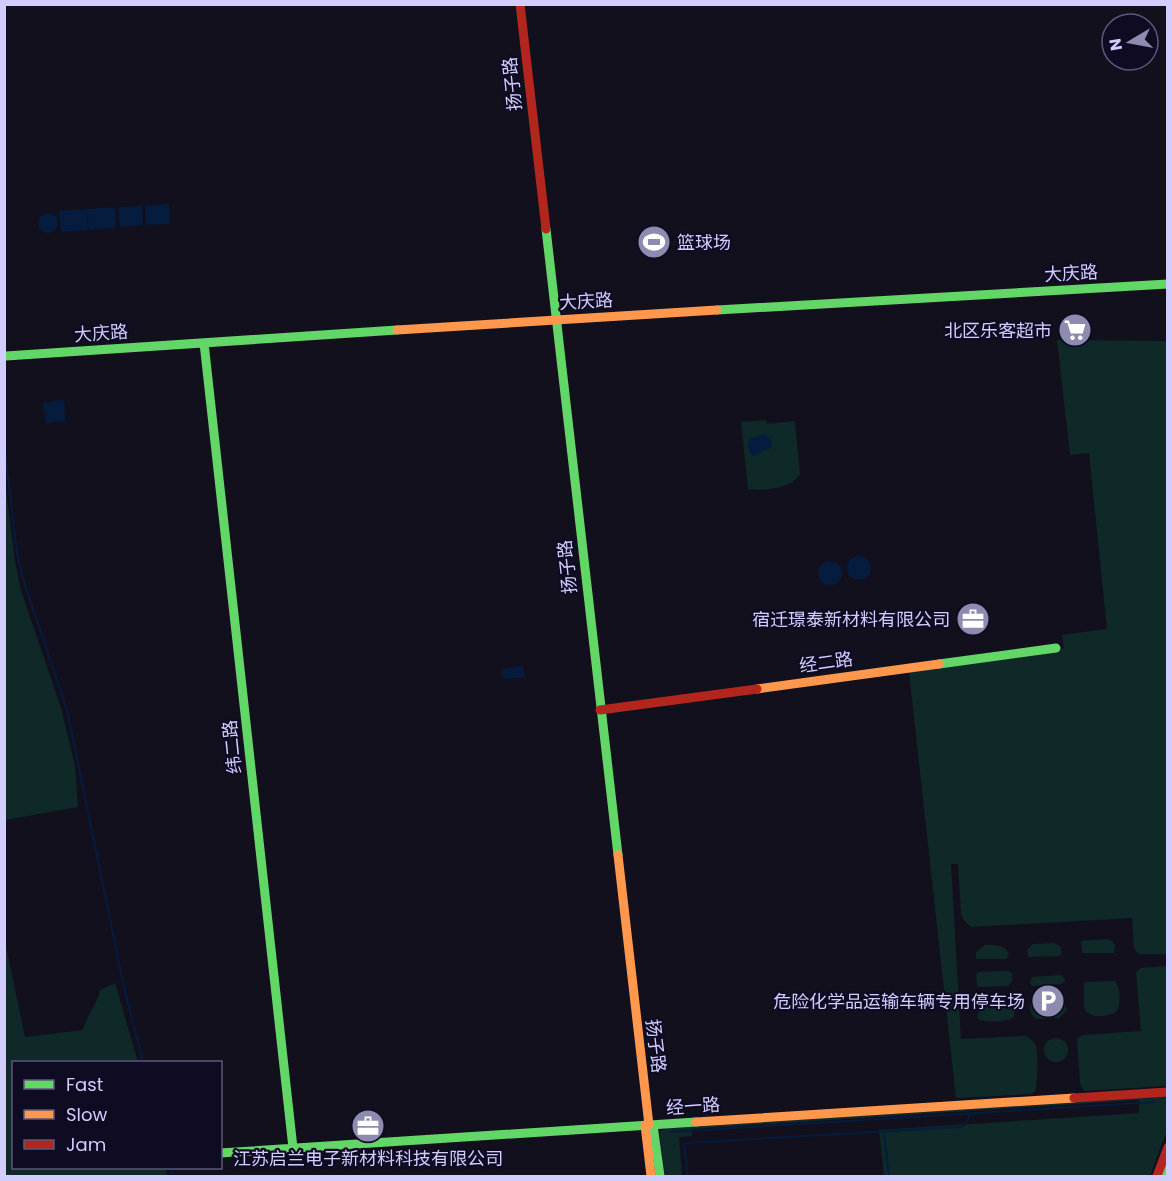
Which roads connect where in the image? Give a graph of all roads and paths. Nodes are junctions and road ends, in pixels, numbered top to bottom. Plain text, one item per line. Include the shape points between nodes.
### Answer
1 (520, 4) edge
2 (1167, 284) edge
3 (555, 319) junction
4 (204, 343) junction
5 (6, 356) dead end
6 (1056, 648) dead end
7 (600, 710) junction
8 (1167, 1092) edge
9 (649, 1125) junction
10 (1167, 1147) edge
11 (292, 1148) junction
12 (222, 1153) edge
13 (1167, 1169) edge
14 (651, 1176) edge
15 (660, 1176) edge
16 (1157, 1176) edge
17 (1165, 1176) edge

1 - 3 street, 扬子路
2 - 3 street, 大庆路
3 - 4 street, 大庆路
3 - 7 street, 扬子路
4 - 5 street, 大庆路
4 - 11 street, 纬二路
6 - 7 street, 经二路
7 - 9 street, 扬子路
8 - 9 street, 经一路
9 - 11 street, 经一路
9 - 14 street, 扬子路
9 - 15 street, 扬子路
10 - 16 street
11 - 12 street, 经一路
13 - 17 street

